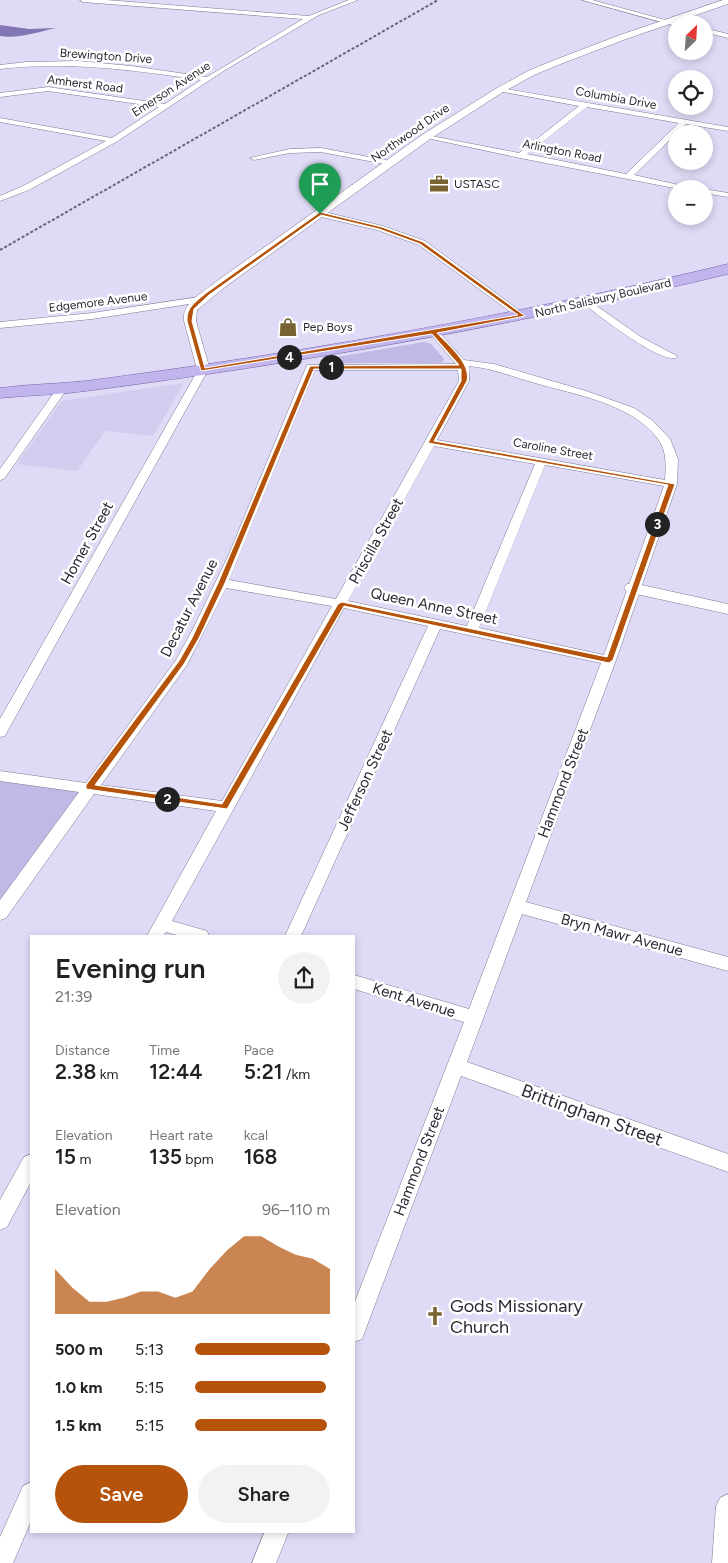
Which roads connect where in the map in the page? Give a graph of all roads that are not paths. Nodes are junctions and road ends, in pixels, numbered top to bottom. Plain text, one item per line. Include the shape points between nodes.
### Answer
1 (84, 0) edge
2 (355, 0) edge
3 (585, 0) edge
4 (728, 1) edge
5 (692, 15) edge
6 (310, 18) junction
7 (668, 22) edge
8 (668, 24) edge
9 (713, 32) edge
10 (728, 36) edge
11 (0, 67) edge
12 (209, 79) junction
13 (500, 90) junction
14 (0, 95) edge
15 (586, 104) junction
16 (167, 106) junction
17 (0, 120) edge
18 (684, 122) junction
19 (728, 129) edge
20 (426, 137) junction
21 (113, 140) junction
22 (520, 156) junction
23 (254, 158) dead end
24 (390, 163) junction
25 (628, 176) junction
26 (668, 184) edge
27 (713, 192) edge
28 (728, 195) edge
29 (0, 199) edge
30 (320, 214) junction
31 (728, 269) edge
32 (200, 300) junction
33 (588, 302) junction
34 (522, 316) junction
35 (0, 325) edge
36 (434, 332) junction
37 (672, 356) dead end
38 (462, 365) junction
39 (312, 367) joint
40 (203, 370) junction
41 (62, 389) junction
42 (0, 392) edge
43 (0, 402) edge
44 (430, 442) junction
45 (542, 460) junction
46 (0, 477) edge
47 (672, 484) junction
48 (222, 583) junction
49 (633, 588) junction
50 (342, 604) junction
51 (728, 610) edge
52 (436, 623) junction
53 (471, 631) junction
54 (609, 660) junction
55 (0, 732) edge
56 (0, 776) edge
57 (89, 787) junction
58 (224, 807) junction
59 (516, 906) junction
60 (2, 909) edge
61 (158, 930) edge
62 (194, 935) edge
63 (293, 935) edge
64 (728, 964) edge
65 (355, 982) edge
66 (474, 1018) junction
67 (456, 1066) junction
68 (30, 1164) edge
69 (728, 1164) edge
70 (0, 1220) edge
71 (355, 1329) edge
72 (30, 1496) edge
73 (728, 1506) edge
74 (276, 1533) edge
75 (1, 1563) edge
76 (264, 1563) edge
77 (724, 1563) edge

1 - 6 street
2 - 6 street, Emerson Avenue
3 - 7 street
4 - 5 street, Northwood Drive
6 - 12 street, Emerson Avenue
8 - 13 street, Northwood Drive via 556,62
9 - 10 street
11 - 12 street, Brewington Drive via 99,65
12 - 16 street, Emerson Avenue
13 - 15 street, Columbia Drive
13 - 20 street, Northwood Drive
14 - 16 street, Amherst Road via 48,89
15 - 18 street, Columbia Drive
15 - 22 street
16 - 21 street, Emerson Avenue
17 - 21 street
18 - 19 street, Columbia Drive
18 - 25 street
20 - 22 street, Arlington Road
20 - 24 street, Northwood Drive
21 - 29 street, Emerson Avenue
22 - 25 street, Arlington Road
23 - 24 street via 290,151 321,150
24 - 30 street, Northwood Drive
25 - 26 street, Arlington Road
27 - 28 street
30 - 32 street, Northwood Drive
30 - 34 street via 380,228 422,243
31 - 33 main road, North Salisbury Boulevard
32 - 35 street, Edgemore Avenue
32 - 40 street via 189,313
33 - 34 main road, North Salisbury Boulevard
33 - 37 street via 638,339
34 - 36 main road, North Salisbury Boulevard
36 - 38 street
36 - 40 main road, North Salisbury Boulevard
38 - 39 street, Hammond Street
38 - 44 street, Priscilla Street via 464,381
38 - 47 street, Hammond Street via 481,364 632,412 646,420 667,443 675,470
39 - 48 street, Decatur Avenue
40 - 41 main road, North Salisbury Boulevard
40 - 55 street, Homer Street
41 - 42 main road, North Salisbury Boulevard
41 - 43 main road, North Salisbury Boulevard
41 - 46 street
44 - 45 street, Caroline Street
44 - 50 street, Priscilla Street
45 - 47 street, Caroline Street
45 - 53 street
47 - 49 street, Hammond Street
48 - 50 street, Queen Anne Street
48 - 57 street, Decatur Avenue via 182,662
49 - 51 street
49 - 54 street, Hammond Street
50 - 52 street, Queen Anne Street
50 - 58 street, Priscilla Street
52 - 53 street, Queen Anne Street
52 - 63 street, Jefferson Street
53 - 54 street, Queen Anne Street
54 - 59 street, Hammond Street
56 - 57 street
57 - 58 street
57 - 60 street, Decatur Avenue
58 - 61 street, Priscilla Street
59 - 64 street, Bryn Mawr Avenue
59 - 66 street, Hammond Street
61 - 62 street
65 - 66 street, Kent Avenue
66 - 67 street, Hammond Street
67 - 69 street, Brittingham Street
67 - 71 street, Hammond Street
68 - 70 street
72 - 75 street
73 - 77 street
74 - 76 street

